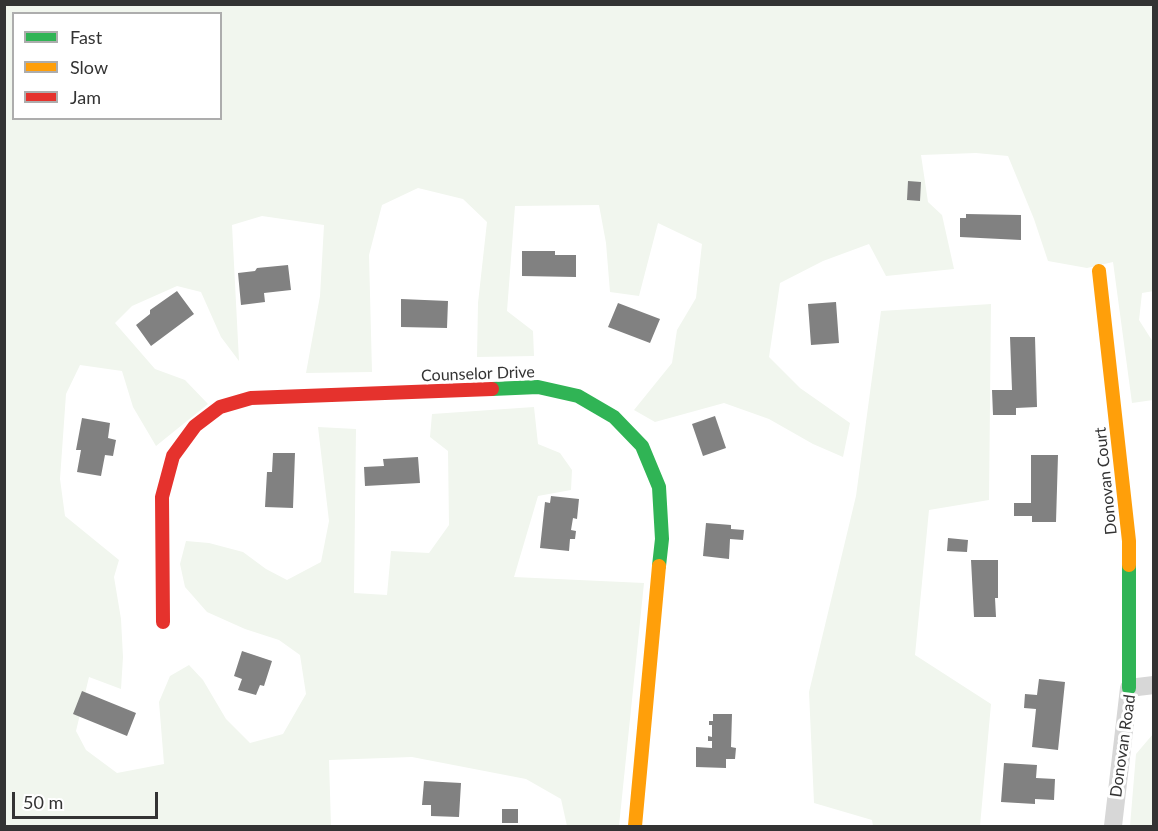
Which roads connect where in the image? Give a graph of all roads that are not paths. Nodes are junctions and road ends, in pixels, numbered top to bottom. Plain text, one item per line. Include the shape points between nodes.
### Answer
1 (1099, 271) dead end
2 (163, 622) dead end
3 (1154, 685) edge
4 (1129, 688) junction
5 (635, 826) edge
6 (1113, 826) edge

1 - 4 street, Donovan Court via 1129,541
2 - 5 street, Counselor Drive via 162,497 172,456 195,426 220,407 251,398 538,387 578,396 614,417 642,446 659,487 662,539
3 - 4 street, Donovan Road
4 - 6 street, Donovan Road

